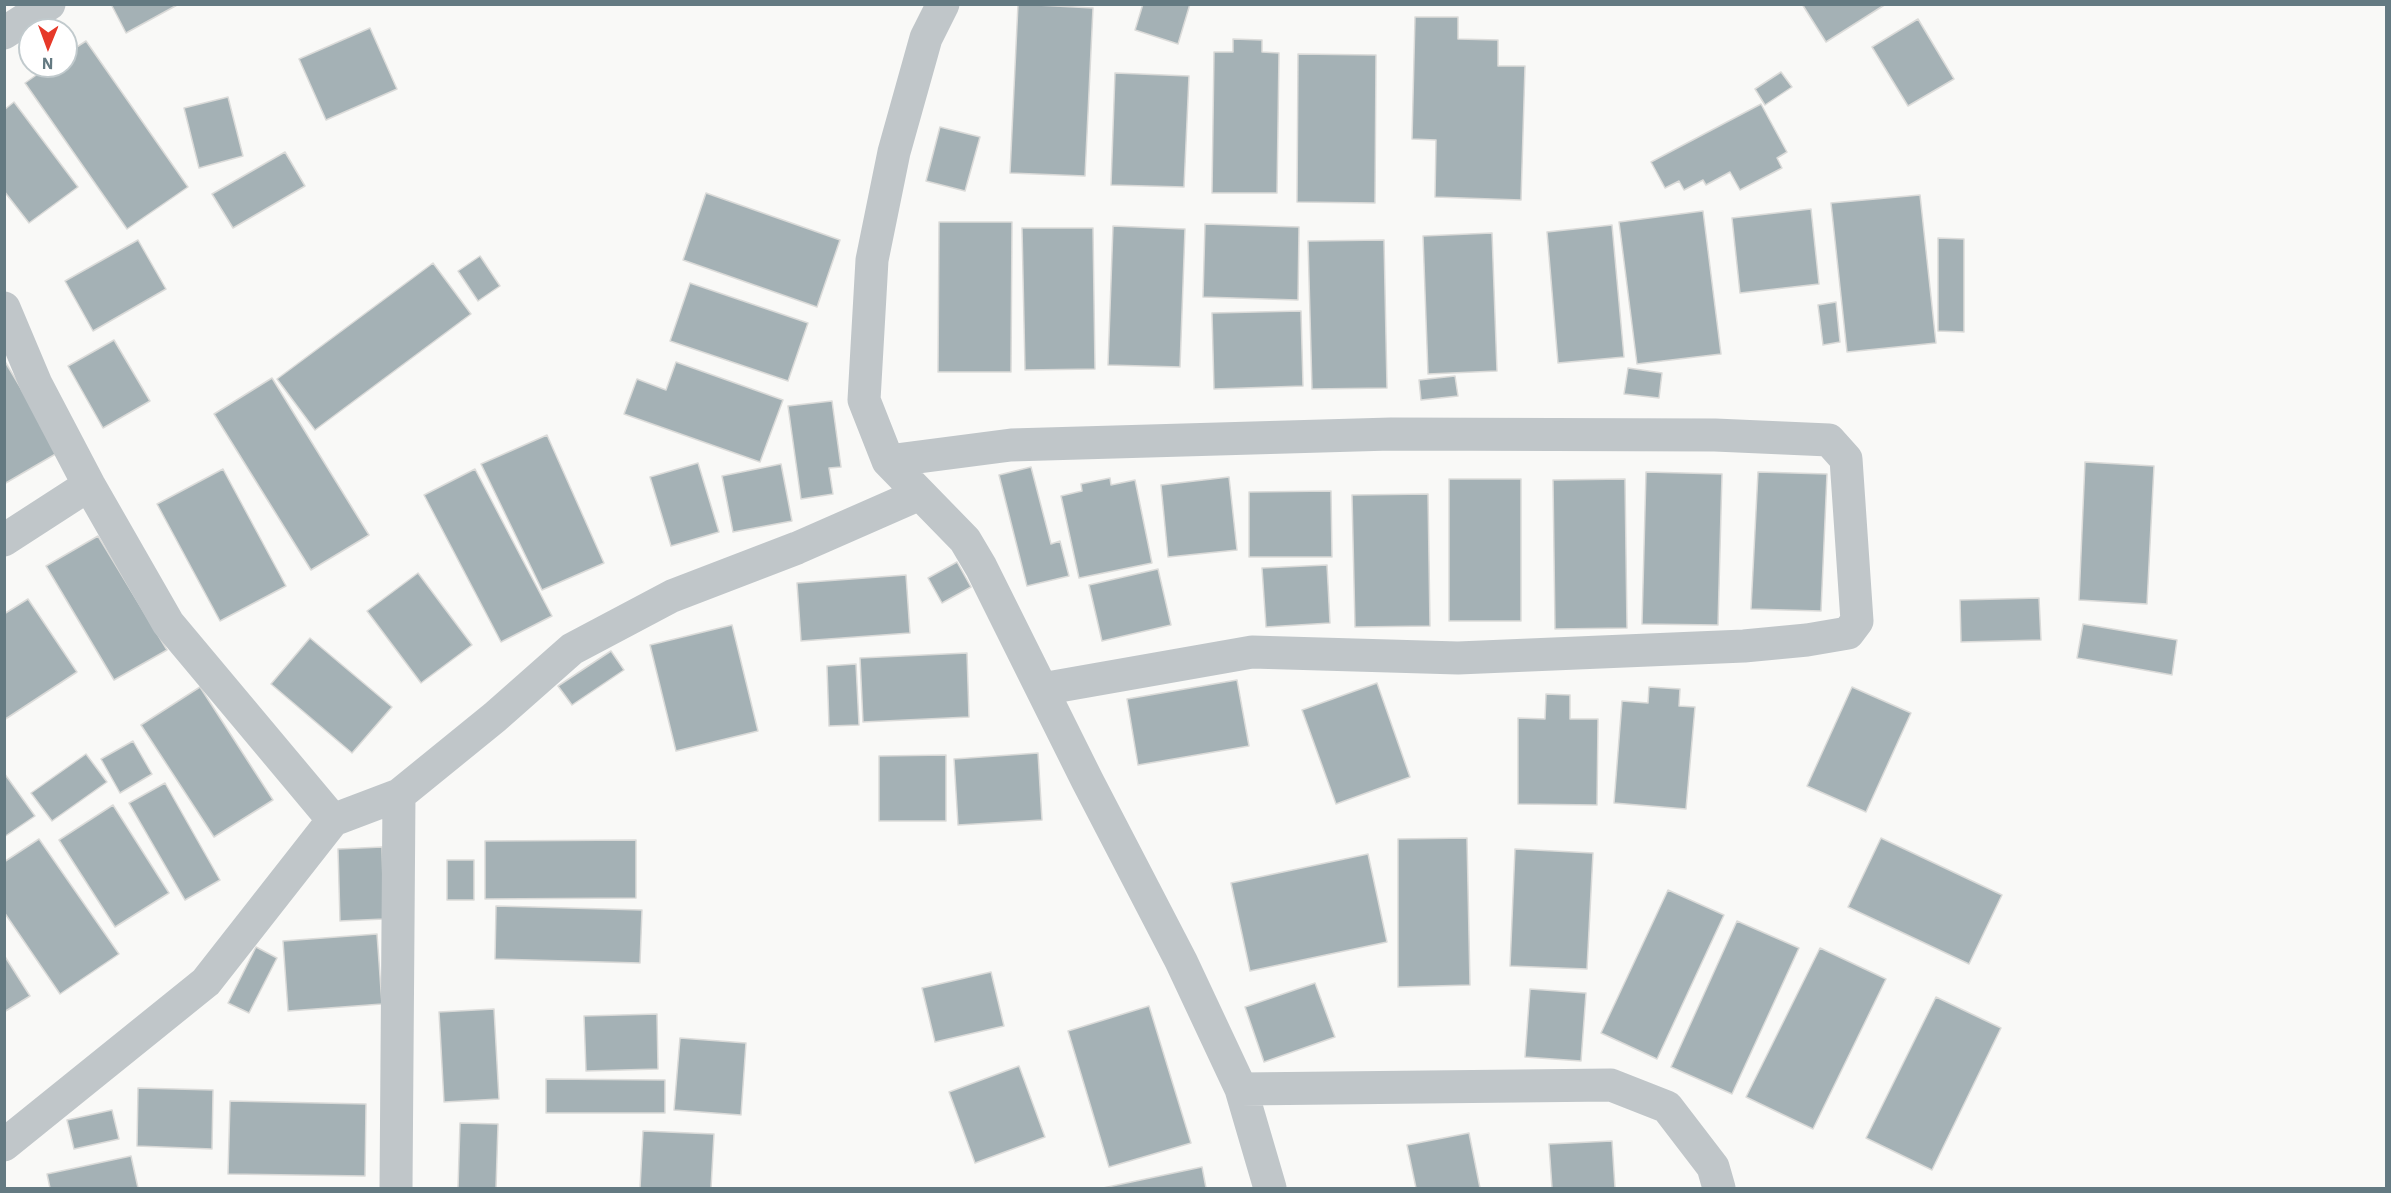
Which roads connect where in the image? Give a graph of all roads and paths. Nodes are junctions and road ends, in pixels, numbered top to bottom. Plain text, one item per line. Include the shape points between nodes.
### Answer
1 (49, 4) edge
2 (943, 4) edge
3 (4, 33) edge
4 (4, 308) edge
5 (888, 461) junction
6 (89, 485) junction
7 (920, 495) junction
8 (4, 540) edge
9 (1042, 689) junction
10 (399, 795) junction
11 (333, 820) junction
12 (1241, 1089) junction
13 (4, 1145) edge
14 (396, 1188) edge
15 (1270, 1188) edge
16 (1719, 1188) edge

1 - 3 street
2 - 5 street via 926,38 894,152 872,260 864,400
4 - 6 street via 36,384
5 - 7 street
5 - 9 street via 1011,445 1391,434 1715,435 1829,440 1846,459 1857,621 1848,633 1744,646 1458,658 1252,652
6 - 8 street
6 - 11 street via 168,623
7 - 9 street via 964,540 981,567
7 - 10 street via 672,596 572,649
9 - 12 street via 1181,961
10 - 11 street
10 - 14 street
11 - 13 street via 207,982
12 - 15 street
12 - 16 street via 1611,1085 1667,1107 1713,1167

